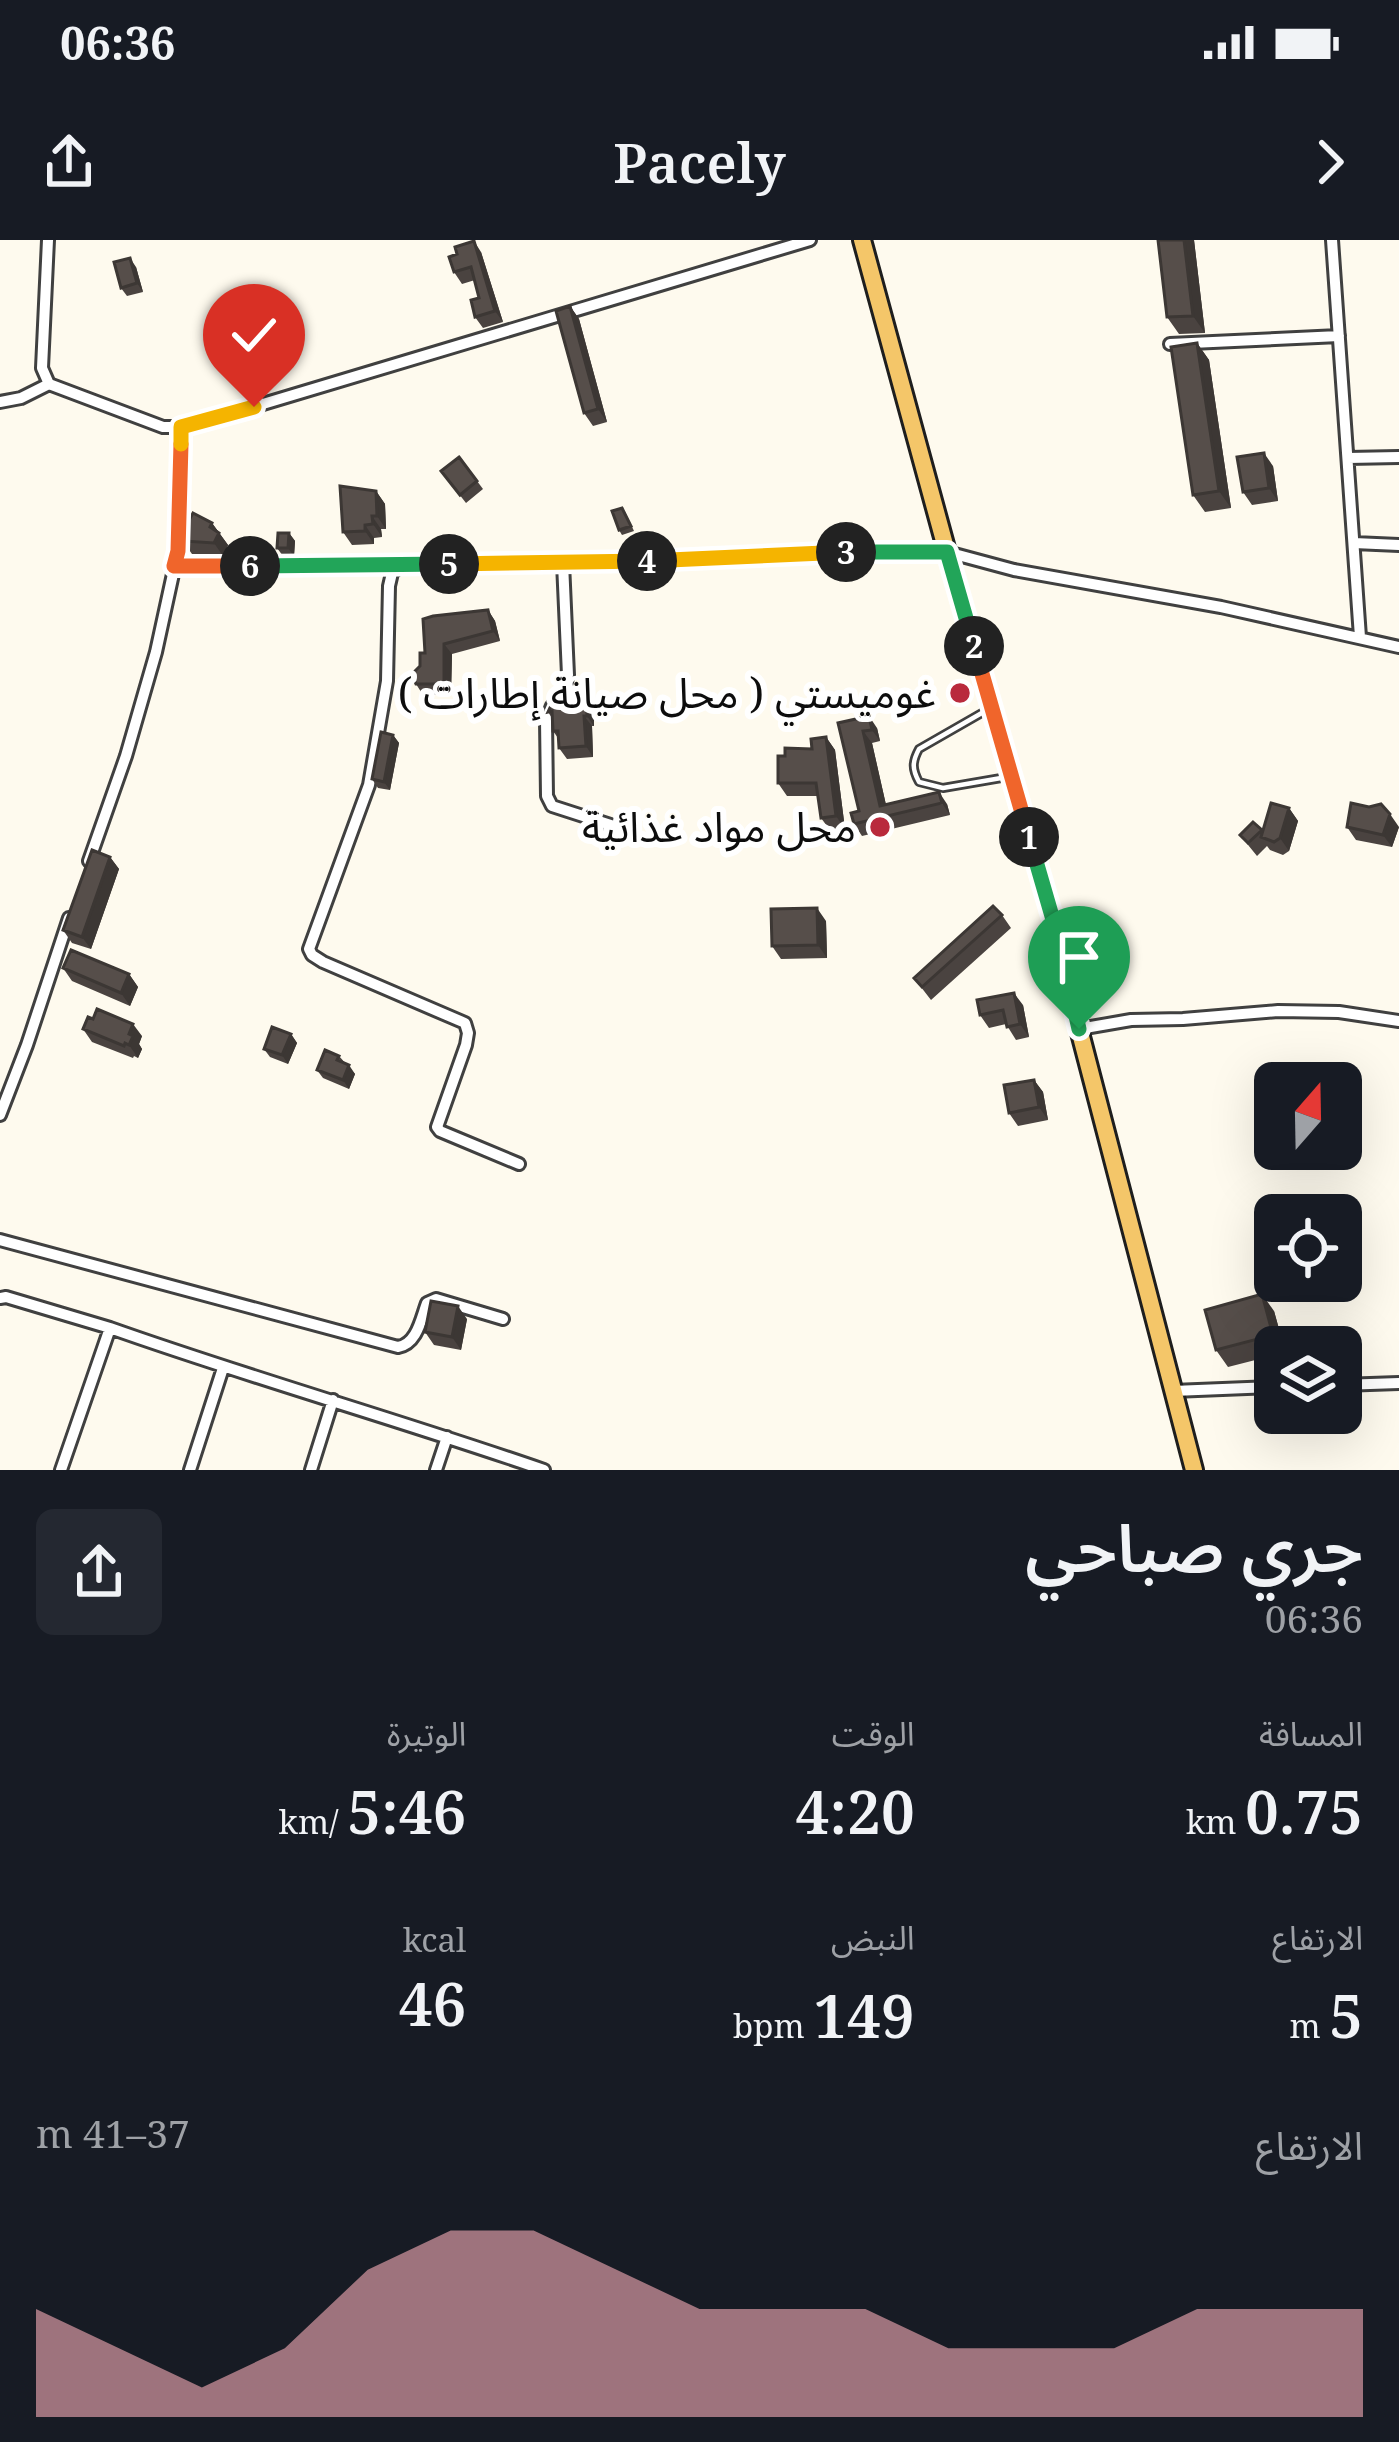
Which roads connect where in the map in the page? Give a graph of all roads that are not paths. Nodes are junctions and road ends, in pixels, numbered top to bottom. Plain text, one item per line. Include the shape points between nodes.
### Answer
1 (48, 240) edge
2 (809, 240) edge
3 (862, 240) edge
4 (1332, 240) edge
5 (1339, 336) junction
6 (1170, 344) edge
7 (49, 384) junction
8 (0, 402) edge
9 (181, 427) junction
10 (1399, 457) edge
11 (1348, 458) junction
12 (1354, 543) junction
13 (1399, 545) edge
14 (947, 552) junction
15 (563, 563) junction
16 (174, 566) junction
17 (400, 566) junction
18 (1360, 637) junction
19 (1399, 646) edge
20 (992, 708) junction
21 (1012, 776) junction
22 (617, 827) dead end
23 (88, 864) edge
24 (73, 907) edge
25 (1399, 1021) edge
26 (1079, 1029) junction
27 (0, 1115) edge
28 (519, 1164) dead end
29 (0, 1240) edge
30 (0, 1298) edge
31 (502, 1319) dead end
32 (110, 1328) junction
33 (223, 1368) junction
34 (1399, 1383) edge
35 (1362, 1384) edge
36 (1254, 1388) edge
37 (1173, 1390) junction
38 (333, 1400) junction
39 (447, 1437) junction
40 (61, 1470) edge
41 (190, 1470) edge
42 (311, 1470) edge
43 (436, 1470) edge
44 (544, 1470) edge
45 (1194, 1470) edge

1 - 7 street via 42,368
2 - 9 street
3 - 14 main road
4 - 5 street
5 - 6 street
5 - 11 street
7 - 8 street
7 - 9 street via 147,423
9 - 16 street
10 - 11 street
11 - 12 street
12 - 13 street
12 - 18 street
14 - 15 street
14 - 18 street
14 - 20 main road
15 - 17 street
15 - 22 street via 568,675 546,720 547,796 552,806
16 - 17 street
16 - 23 street via 150,673
17 - 28 street via 388,586 387,682 369,785 309,949 465,1023 466,1045 437,1127
18 - 19 street
20 - 21 main road
20 - 21 lane via 919,748 913,771 920,782 944,788
21 - 26 main road
24 - 27 street
25 - 26 street via 1278,1011
26 - 37 main road
29 - 31 street via 398,1347 412,1340 436,1299
30 - 32 street
32 - 33 street
32 - 40 street
33 - 38 street
33 - 41 street
34 - 35 street
36 - 37 street
37 - 45 main road
38 - 39 street
38 - 42 street
39 - 43 street
39 - 44 street

